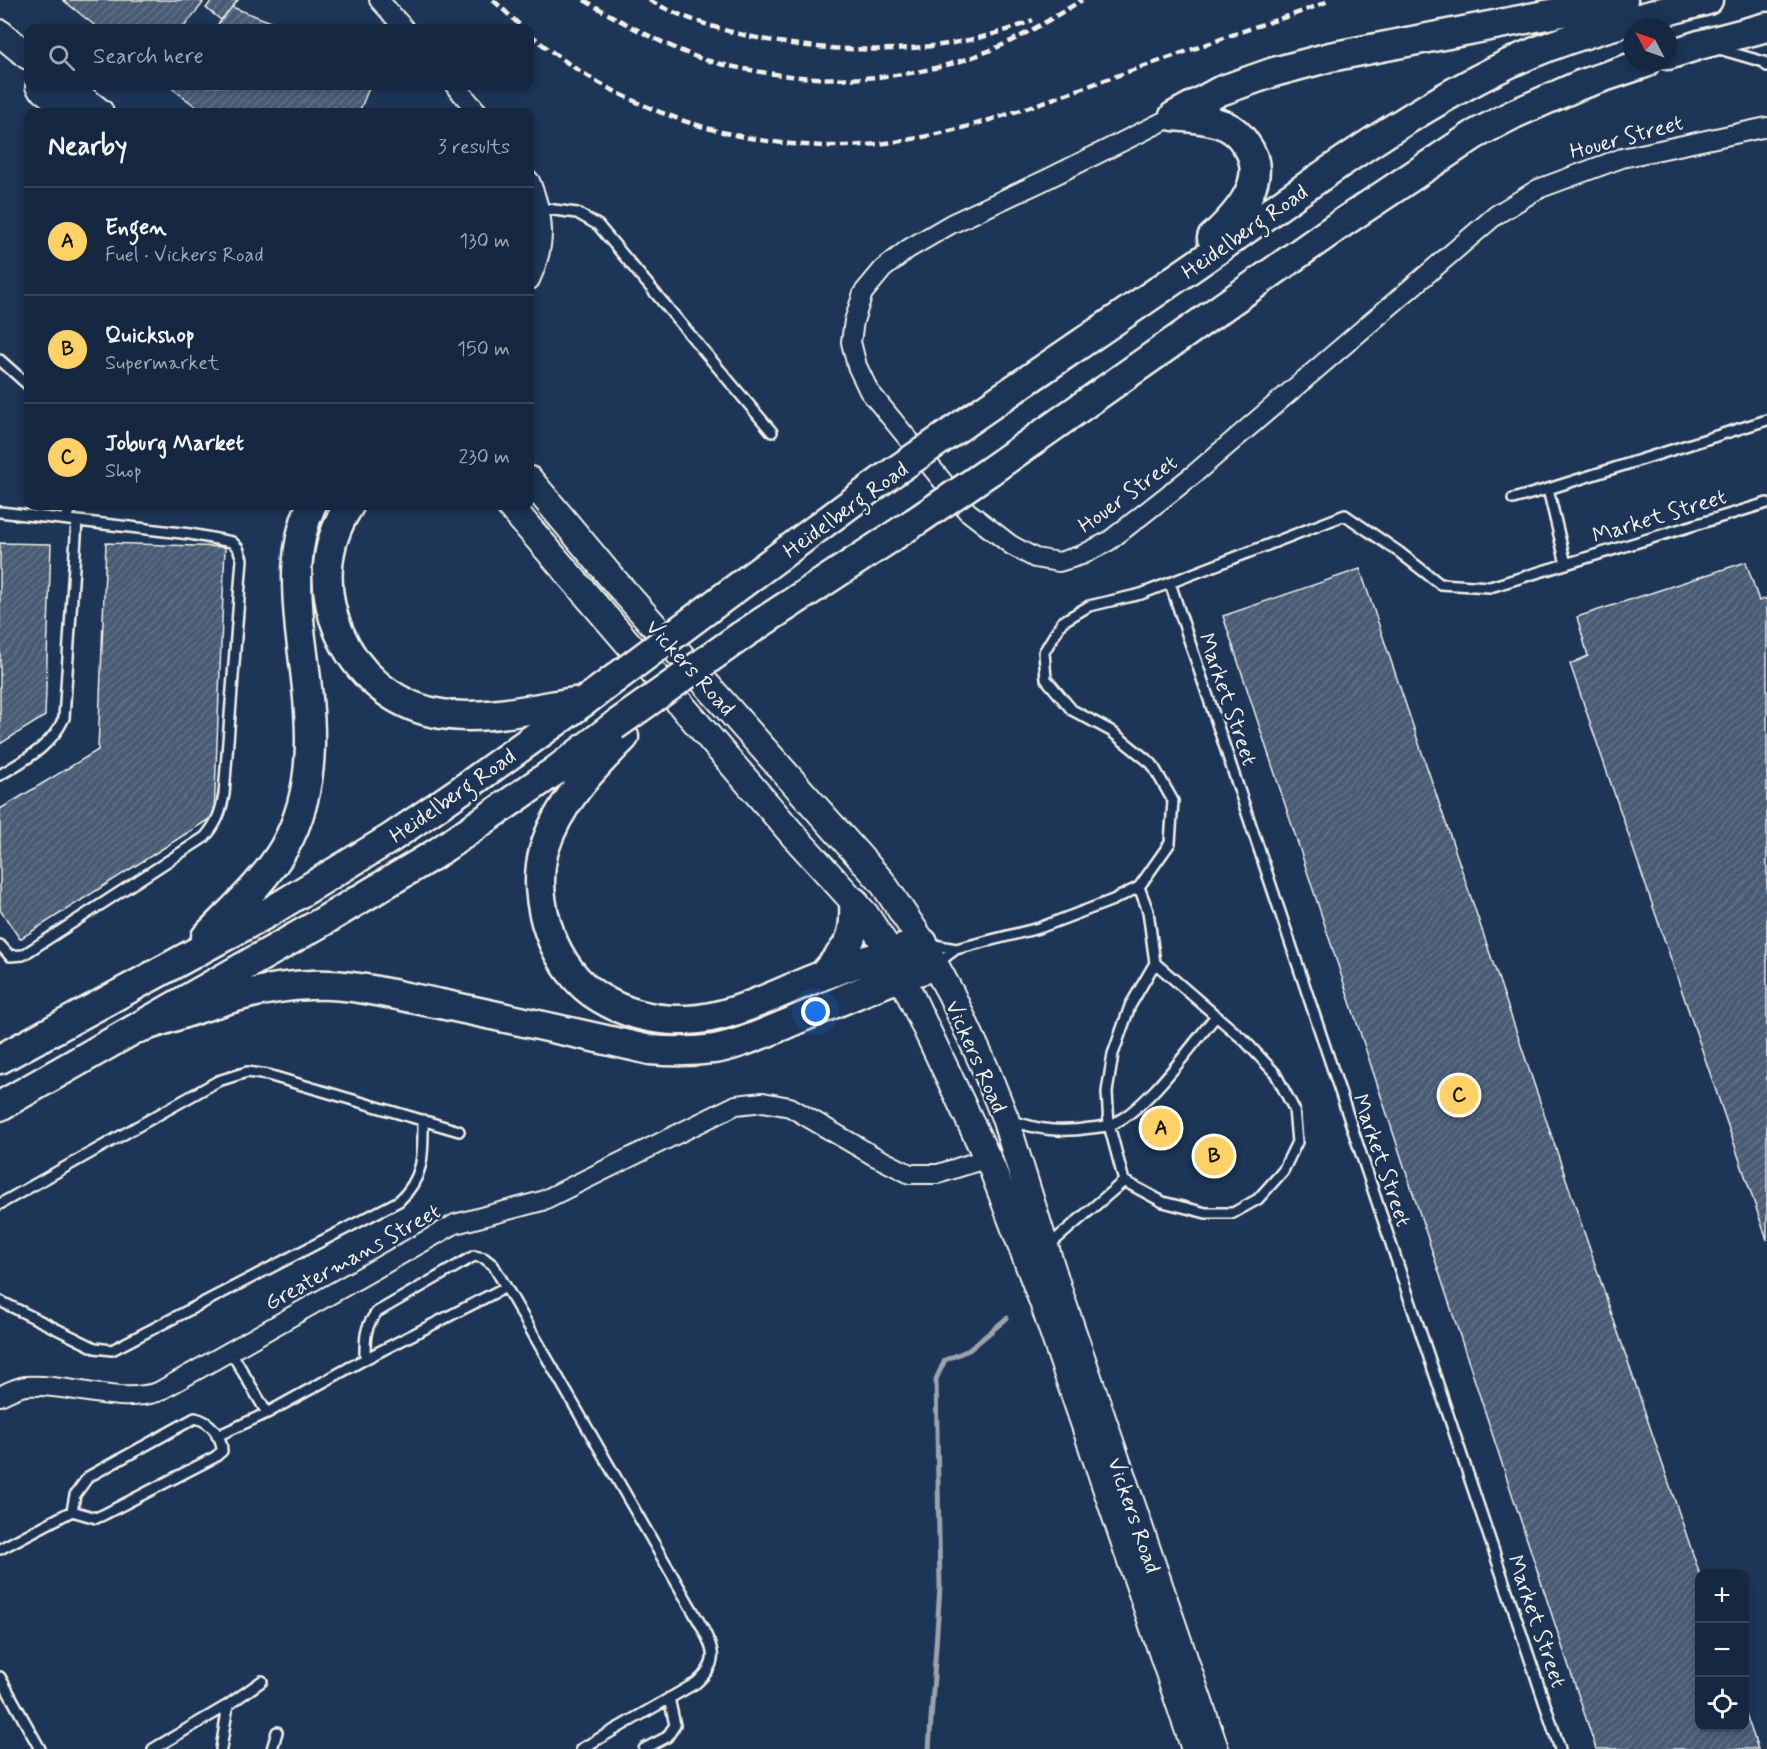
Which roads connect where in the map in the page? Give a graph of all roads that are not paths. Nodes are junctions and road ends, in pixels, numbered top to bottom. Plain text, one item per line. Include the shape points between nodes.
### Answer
1 (379, 0) edge
2 (1623, 0) edge
3 (1708, 0) edge
4 (400, 24) edge
5 (1767, 27) edge
6 (0, 33) edge
7 (1700, 45) junction
8 (1677, 52) edge
9 (24, 53) edge
10 (0, 54) edge
11 (1767, 66) edge
12 (1623, 70) edge
13 (24, 74) edge
14 (44, 90) edge
15 (71, 90) edge
16 (458, 90) edge
17 (67, 108) edge
18 (95, 108) edge
19 (474, 108) edge
20 (1173, 116) junction
21 (1767, 127) edge
22 (534, 193) edge
23 (539, 208) junction
24 (534, 272) edge
25 (1140, 304) junction
26 (0, 360) edge
27 (24, 381) edge
28 (1767, 420) edge
29 (772, 432) dead end
30 (534, 485) edge
31 (1548, 489) junction
32 (1513, 499) dead end
33 (1767, 503) edge
34 (71, 510) edge
35 (309, 510) edge
36 (347, 510) edge
37 (513, 510) edge
38 (0, 512) edge
39 (63, 519) junction
40 (77, 521) junction
41 (1566, 564) junction
42 (1170, 583) junction
43 (585, 701) junction
44 (622, 729) junction
45 (0, 775) edge
46 (1139, 887) junction
47 (854, 902) junction
48 (0, 945) edge
49 (938, 952) junction
50 (184, 960) junction
51 (1155, 963) junction
52 (895, 964) junction
53 (824, 975) junction
54 (1216, 1016) junction
55 (139, 1028) junction
56 (0, 1059) edge
57 (0, 1106) edge
58 (1005, 1118) junction
59 (423, 1120) junction
60 (1109, 1125) junction
61 (459, 1131) dead end
62 (988, 1158) junction
63 (1124, 1181) junction
64 (0, 1204) edge
65 (1047, 1247) junction
66 (506, 1287) junction
67 (0, 1301) edge
68 (231, 1352) junction
69 (365, 1359) junction
70 (0, 1396) edge
71 (267, 1413) junction
72 (217, 1436) junction
73 (72, 1512) junction
74 (0, 1549) edge
75 (0, 1677) edge
76 (262, 1681) dead end
77 (669, 1698) junction
78 (228, 1705) junction
79 (277, 1732) dead end
80 (170, 1744) edge
81 (40, 1749) edge
82 (153, 1749) edge
83 (221, 1749) edge
84 (272, 1749) edge
85 (581, 1749) edge
86 (644, 1749) edge
87 (1195, 1749) edge
88 (1215, 1749) edge
89 (1560, 1749) edge

1 - 4 street
2 - 20 main road via 1330,57 1220,91
3 - 25 main road, Heidelberg Road via 1593,30 1511,63 1414,114
5 - 7 main road
6 - 9 main road
7 - 8 main road
7 - 11 lane
10 - 13 main road
12 - 44 main road, Heidelberg Road, bridge via 1580,85 1474,135 990,471 741,636
14 - 17 main road
15 - 18 main road
16 - 19 street
20 - 21 street, Houer Street via 951,224 908,249 883,269 863,293 854,321 851,342 869,392 967,511 1035,558 1059,561 1109,541 1193,475 1496,215 1538,189 1622,158
20 - 25 main road via 1207,119 1239,134 1255,163 1255,174 1251,192 1227,224
22 - 23 street
23 - 24 street via 543,241
23 - 29 lane via 577,213 598,225
25 - 43 main road, Heidelberg Road, bridge via 885,478
26 - 27 lane
28 - 31 lane
30 - 49 main road, Vickers Road via 882,882
31 - 32 lane
31 - 41 lane
33 - 41 lane, Market Street
34 - 39 lane
35 - 50 main road via 298,546 296,571 311,759 299,815 284,848 264,876
36 - 43 main road via 334,535 330,554 329,601 344,645 355,662 386,692 407,704 455,716
37 - 47 main road, Vickers Road
38 - 39 lane
39 - 40 lane
40 - 45 lane via 64,718 47,745
40 - 48 lane via 190,534 232,542 238,548 242,559 221,812 205,837 23,955 10,956
41 - 42 lane, Market Street via 1490,587 1440,584 1345,515
42 - 46 lane, Market Street via 1089,606 1062,622 1044,652 1046,679 1072,710 1111,731 1152,764 1173,801 1170,843
42 - 89 lane, Market Street
43 - 50 main road, Heidelberg Road via 391,838
44 - 53 main road via 567,802 544,850 542,905 548,927 572,973 587,989 618,1007 642,1016 676,1020 708,1018
44 - 55 main road, Heidelberg Road via 435,854
46 - 49 lane, Market Street via 1039,928
46 - 51 lane via 1148,911
47 - 52 main road, Vickers Road
47 - 53 main road via 855,925 850,942
49 - 52 main road
49 - 58 main road, Vickers Road via 956,1005
50 - 56 main road, Heidelberg Road
51 - 54 lane
51 - 60 lane via 1130,1006 1113,1054 1107,1092
52 - 53 main road
52 - 55 main road via 756,1036 693,1052 650,1050 339,985 273,989
52 - 62 main road, Vickers Road
54 - 60 lane via 1155,1088 1129,1114
54 - 63 lane via 1275,1073 1294,1109 1297,1142 1283,1171 1258,1199 1233,1213 1206,1213 1163,1202
55 - 57 main road, Heidelberg Road
58 - 60 lane via 1053,1131
58 - 65 main road, Vickers Road
59 - 61 lane
59 - 64 lane via 247,1072 218,1081
59 - 67 lane via 418,1176 412,1189 399,1201 112,1350 95,1348
60 - 63 lane
62 - 68 street, Greatermans Street via 938,1174 910,1174 790,1107 763,1102 736,1105 542,1201 455,1224
62 - 87 main road, Vickers Road via 1044,1305
63 - 65 lane
65 - 88 main road, Vickers Road
66 - 69 lane
66 - 69 lane via 484,1258 474,1256 459,1263 377,1312 364,1332
66 - 77 lane via 709,1643 713,1655 710,1671
68 - 70 street, Greatermans Street via 148,1395 25,1386
68 - 71 lane
69 - 71 lane
71 - 72 lane
72 - 73 lane via 222,1451 214,1458 96,1518
72 - 73 lane via 204,1420 195,1418 88,1477 75,1494
73 - 74 lane
75 - 81 lane
76 - 78 lane
77 - 85 lane
77 - 86 lane via 675,1725 667,1737
78 - 80 lane
78 - 83 lane
79 - 84 lane
80 - 82 lane

